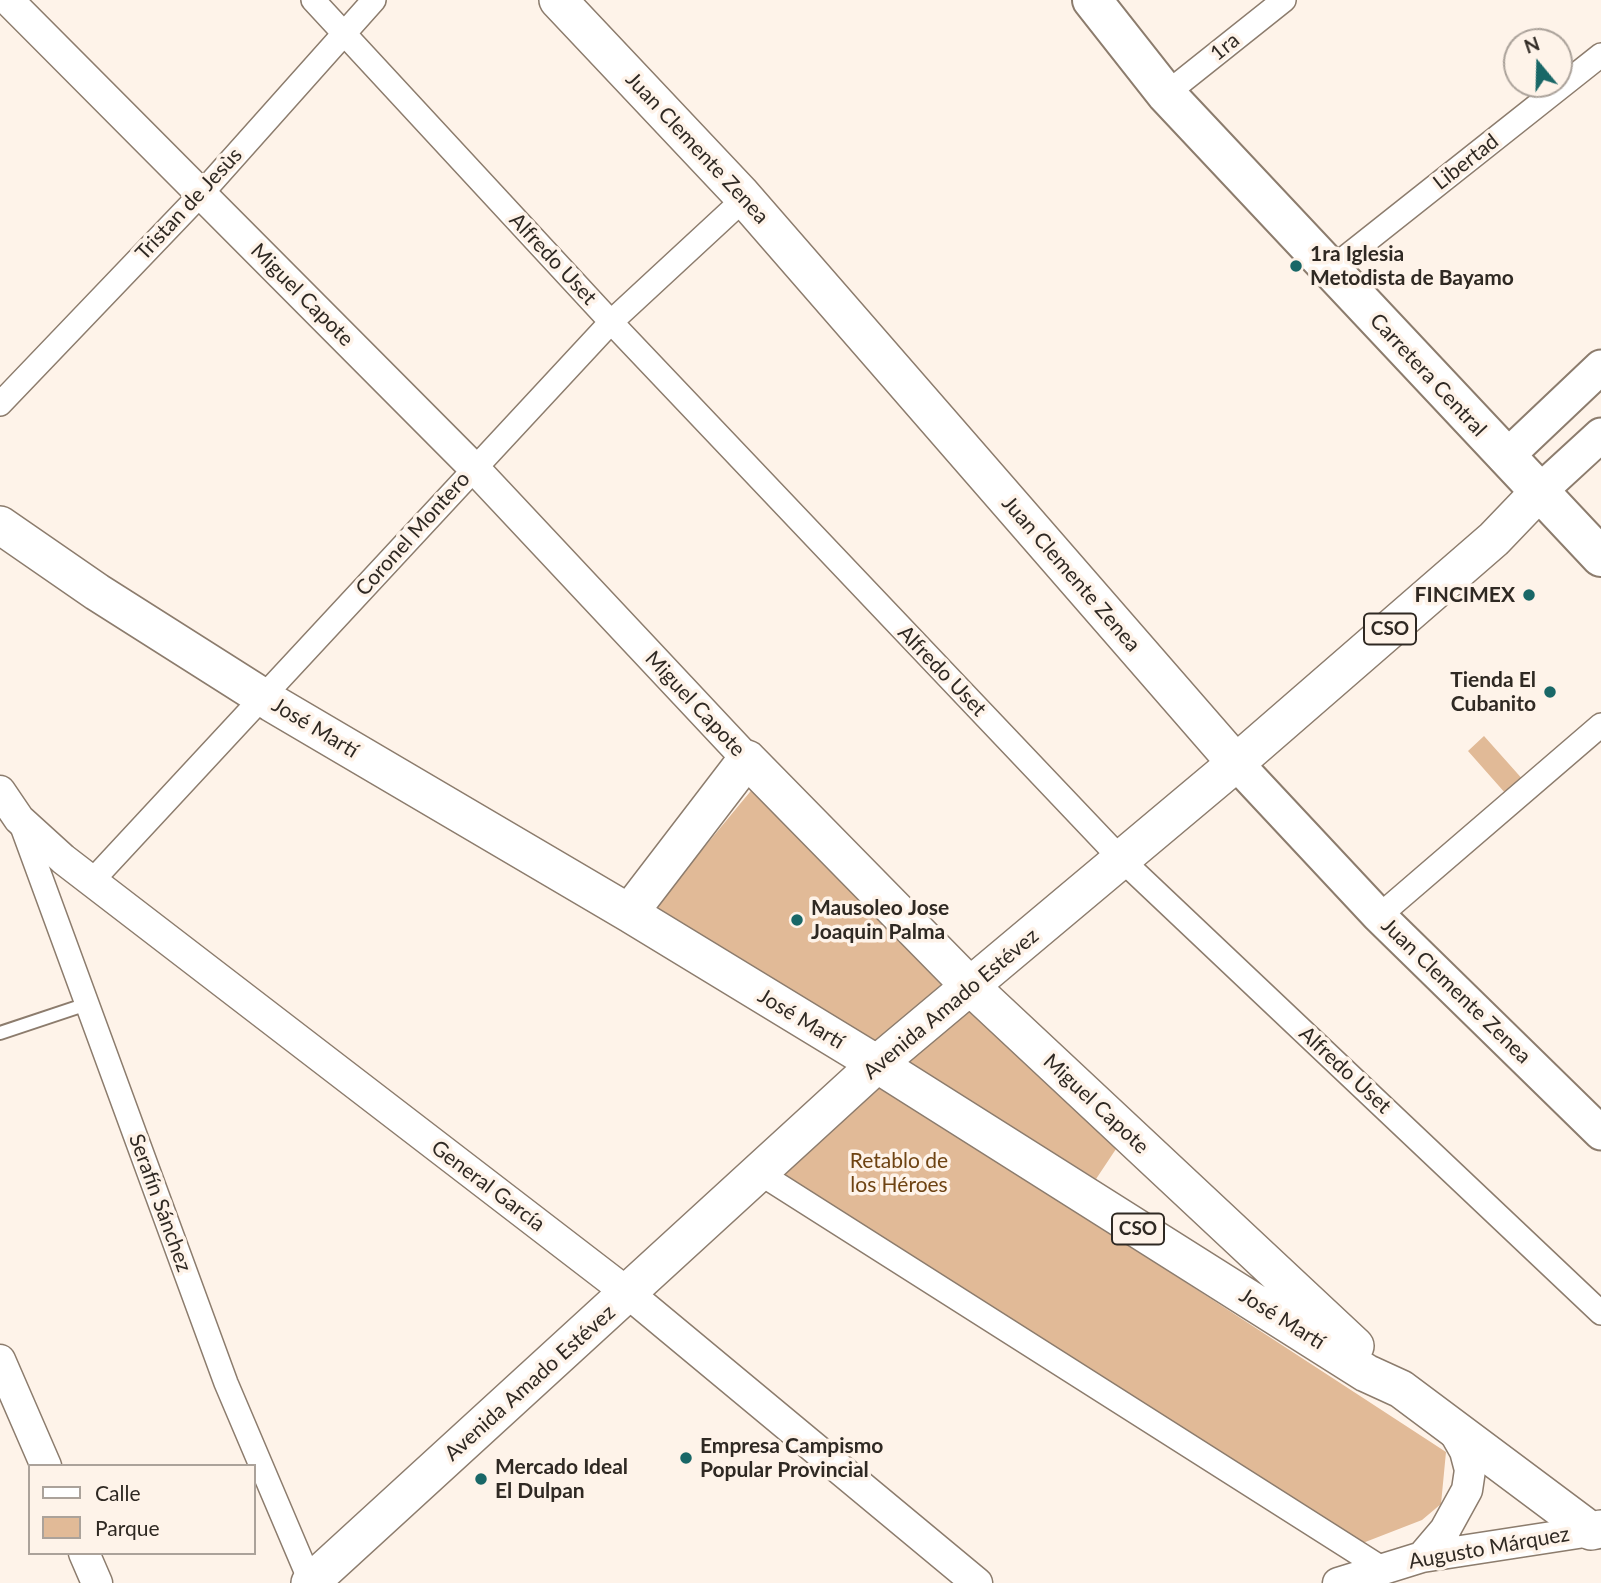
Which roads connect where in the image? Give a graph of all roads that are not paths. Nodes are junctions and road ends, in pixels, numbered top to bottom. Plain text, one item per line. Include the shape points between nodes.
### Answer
1 (8, 0) edge
2 (313, 0) edge
3 (374, 0) edge
4 (558, 0) edge
5 (1092, 0) edge
6 (1284, 0) edge
7 (344, 32) junction
8 (1601, 55) edge
9 (1166, 94) junction
10 (201, 194) junction
11 (745, 198) junction
12 (1331, 269) junction
13 (611, 322) junction
14 (1601, 367) edge
15 (0, 404) edge
16 (1601, 435) edge
17 (1505, 458) junction
18 (474, 468) junction
19 (1540, 491) junction
20 (0, 525) edge
21 (1494, 539) junction
22 (1601, 557) edge
23 (264, 698) junction
24 (1601, 725) edge
25 (747, 760) junction
26 (1236, 763) junction
27 (0, 791) edge
28 (19, 820) junction
29 (1122, 860) junction
30 (92, 881) junction
31 (629, 913) junction
32 (1379, 916) junction
33 (971, 987) junction
34 (87, 1004) junction
35 (0, 1034) edge
36 (877, 1064) junction
37 (1601, 1133) edge
38 (758, 1172) junction
39 (629, 1294) junction
40 (1601, 1312) edge
41 (0, 1360) edge
42 (1401, 1389) junction
43 (1452, 1430) junction
44 (45, 1464) edge
45 (1596, 1530) edge
46 (85, 1555) edge
47 (1422, 1557) junction
48 (1382, 1569) junction
49 (968, 1580) edge
50 (97, 1583) edge
51 (311, 1583) edge
52 (1338, 1583) edge

1 - 10 street, Miguel Capote
2 - 7 street, Alfredo Uset
3 - 7 street, Tristan de Jesùs
4 - 11 main road, Juan Clemente Zenea
5 - 9 highway, Carretera Central
6 - 9 street, 1ra
7 - 10 street, Tristan de Jesùs
7 - 13 street, Alfredo Uset
8 - 12 street, Libertad
9 - 12 highway, Carretera Central
10 - 15 street, Tristan de Jesùs
10 - 18 street, Miguel Capote
11 - 13 street, Coronel Montero
11 - 26 main road, Juan Clemente Zenea
12 - 17 highway, Carretera Central
13 - 18 street, Coronel Montero
13 - 29 street, Alfredo Uset
14 - 17 main road
16 - 19 main road, Avenida Amado Estévez
17 - 19 highway, Carretera Central
17 - 21 main road via 1512,485
18 - 23 street, Coronel Montero
18 - 25 street, Miguel Capote
19 - 21 main road, Avenida Amado Estévez / CSO
19 - 22 highway, Carretera Central
20 - 23 main road, José Martí
21 - 26 main road, Avenida Amado Estévez / CSO
23 - 30 street, Coronel Montero
23 - 31 main road, José Martí
24 - 32 street
25 - 31 main road
25 - 33 main road, Miguel Capote
26 - 29 main road, Avenida Amado Estévez / CSO
26 - 32 main road, Juan Clemente Zenea
27 - 28 street, General García
28 - 30 street, General García
28 - 34 street, Serafín Sánchez
29 - 33 main road, Avenida Amado Estévez / CSO
29 - 40 street, Alfredo Uset
30 - 39 street, General García
31 - 36 main road, José Martí
32 - 37 main road, Juan Clemente Zenea
33 - 36 main road, Avenida Amado Estévez / CSO
33 - 42 main road, Miguel Capote
34 - 35 lane
34 - 51 street, Serafín Sánchez via 226,1383
36 - 38 main road, Avenida Amado Estévez / CSO
36 - 42 main road, José Martí / CSO via 1366,1373
38 - 39 main road, Avenida Amado Estévez / CSO
38 - 48 street
39 - 49 street, General García
39 - 51 main road, Avenida Amado Estévez / CSO
41 - 44 street
42 - 43 main road, José Martí / CSO
43 - 45 main road, José Martí / CSO
43 - 47 street via 1470,1470 1466,1490 1445,1530
45 - 47 street, Augusto Márquez
46 - 50 street
47 - 48 street, Augusto Márquez
48 - 52 street, Augusto Márquez

